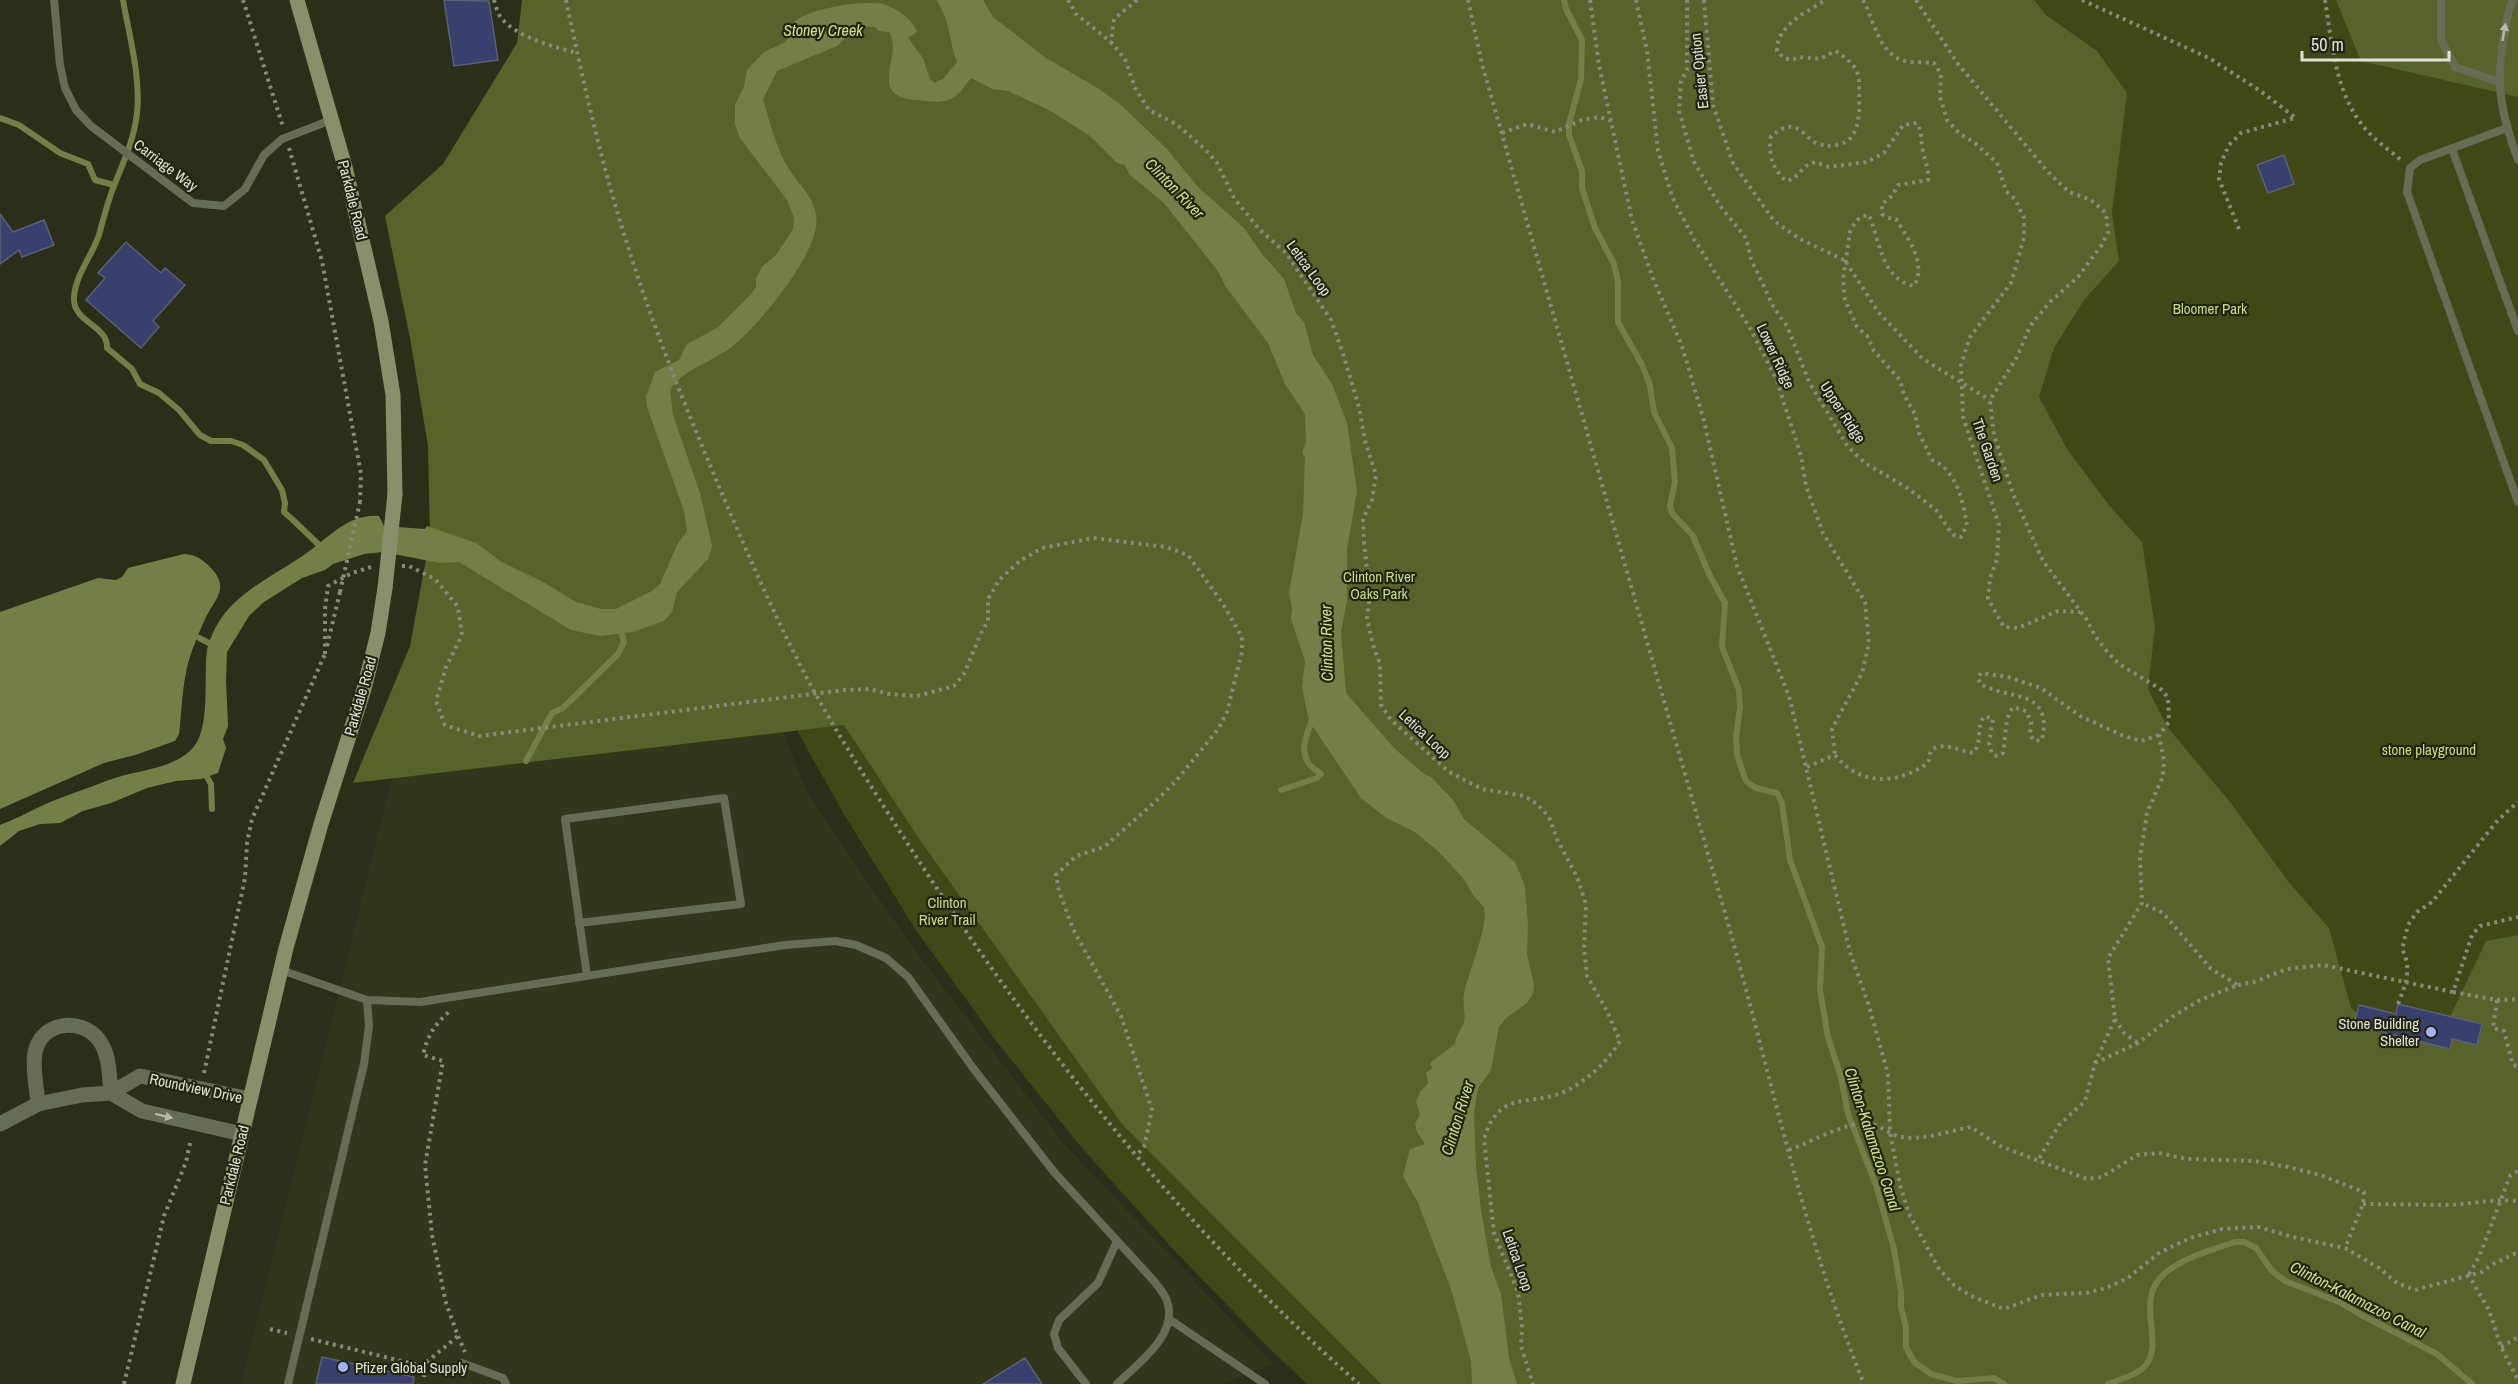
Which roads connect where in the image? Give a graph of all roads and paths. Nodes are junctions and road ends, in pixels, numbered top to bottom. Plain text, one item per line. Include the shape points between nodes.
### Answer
1 (54, 0) edge
2 (243, 0) edge
3 (297, 0) edge
4 (494, 0) edge
5 (566, 0) edge
6 (1068, 0) edge
7 (1137, 0) edge
8 (1468, 0) edge
9 (1590, 0) edge
10 (1636, 0) edge
11 (1687, 0) edge
12 (1704, 0) edge
13 (1826, 0) edge
14 (1863, 0) edge
15 (1916, 0) edge
16 (2082, 0) edge
17 (2325, 0) edge
18 (2441, 0) edge
19 (2513, 0) edge
20 (1111, 42) junction
21 (577, 53) junction
22 (2499, 82) junction
23 (331, 120) junction
24 (1612, 121) junction
25 (282, 126) dead end
26 (2506, 128) junction
27 (1502, 133) junction
28 (289, 147) dead end
29 (2452, 149) junction
30 (2518, 160) edge
31 (2410, 168) junction
32 (2239, 229) dead end
33 (1846, 261) junction
34 (2518, 331) edge
35 (1961, 382) junction
36 (1990, 400) junction
37 (2518, 502) edge
38 (376, 566) dead end
39 (398, 566) dead end
40 (2081, 612) junction
41 (325, 654) junction
42 (815, 693) junction
43 (2159, 735) junction
44 (1835, 755) junction
45 (1807, 767) junction
46 (2518, 802) edge
47 (2142, 903) junction
48 (2518, 917) edge
49 (579, 923) junction
50 (281, 970) junction
51 (587, 976) junction
52 (2406, 982) junction
53 (2238, 985) junction
54 (2453, 992) junction
55 (2518, 993) edge
56 (2512, 999) junction
57 (2518, 999) edge
58 (367, 1000) junction
59 (2497, 1000) junction
60 (2398, 1004) dead end
61 (456, 1006) dead end
62 (2115, 1019) junction
63 (2138, 1043) junction
64 (2095, 1063) junction
65 (2518, 1067) edge
66 (200, 1088) junction
67 (111, 1093) junction
68 (250, 1099) junction
69 (38, 1104) junction
70 (0, 1124) edge
71 (194, 1124) junction
72 (1890, 1132) junction
73 (242, 1134) junction
74 (1790, 1150) junction
75 (1136, 1156) junction
76 (2037, 1162) junction
77 (2518, 1171) edge
78 (2501, 1200) junction
79 (2518, 1202) edge
80 (2364, 1204) junction
81 (1117, 1241) junction
82 (2346, 1248) junction
83 (2518, 1252) edge
84 (2468, 1274) junction
85 (1169, 1319) junction
86 (270, 1329) dead end
87 (299, 1336) junction
88 (2518, 1337) edge
89 (2501, 1347) junction
90 (462, 1364) dead end
91 (425, 1365) junction
92 (424, 1377) dead end
93 (2518, 1380) edge
94 (124, 1384) edge
95 (183, 1384) edge
96 (288, 1384) edge
97 (506, 1384) edge
98 (1086, 1384) edge
99 (1117, 1384) edge
100 (1265, 1384) edge
101 (1359, 1384) edge
102 (1533, 1384) edge
103 (1864, 1384) edge

1 - 23 lane, Carriage Way via 60,65 76,110 91,126 193,203 224,206 245,189 264,155 282,139
2 - 25 path
3 - 23 main road, Parkdale Road
4 - 21 path via 504,21 515,29 546,46
5 - 21 path
6 - 20 path via 1076,14
7 - 20 path via 1114,19
8 - 27 path
9 - 24 path
10 - 44 path, Lower Ridge via 1647,51 1658,151 1673,199 1777,381 1823,533 1865,603 1869,644 1862,673 1832,729
11 - 33 path, Upper Ridge via 1687,70 1681,81 1679,111 1694,162 1720,206 1746,238 1751,259 1787,326 1809,382 1848,447 1865,463 1936,510 1950,531 1962,537 1967,525 1956,484 1944,465 1932,460 1900,380 1850,316 1843,290
12 - 33 path, Easier Option via 1713,105 1733,162 1774,221 1800,239
13 - 33 path via 1783,30 1777,39 1777,51 1792,60 1820,59 1835,51 1850,60 1859,78 1857,128 1850,140 1827,146 1809,139 1797,128 1784,127 1771,136 1770,159 1777,172 1786,181 1815,162 1829,167 1867,162 1884,153 1903,125 1911,122 1922,130 1928,164 1928,180 1898,185 1882,204 1882,214 1896,219 1920,267 1914,286 1900,281 1886,266 1869,215 1855,222 1850,232
14 - 35 path, The Garden via 1880,41 1890,52 1904,61 1934,63 1941,74 1940,98 1947,120 1997,163 2006,191 2015,199 2024,218 2024,238 2011,283 1970,337 1961,365
15 - 36 path via 1958,64 2048,172 2068,192 2091,200 2106,213 2108,233 2101,246 2030,326 2017,357
16 - 32 path via 2209,58 2296,118 2241,133 2229,145 2219,179
17 - 31 path via 2345,101 2364,128
18 - 22 lane via 2441,40 2455,67
22 -> 19 lane via 2499,60
20 - 102 path, Letica Loop via 1125,59 1135,88 1149,110 1176,124 1205,149 1217,163 1234,198 1260,230 1286,253 1330,321 1359,407 1376,475 1364,519 1364,543 1370,596 1367,618 1380,664 1381,705 1391,720 1449,772 1482,789 1524,796 1537,804 1549,817 1586,904 1587,976 1620,1041 1595,1072 1565,1091 1514,1101 1499,1112 1484,1139 1494,1233 1518,1292 1521,1346
21 - 42 path via 624,234 668,358 763,590
22 - 26 lane
23 - 50 main road, Parkdale Road, bridge via 381,321 393,394 395,494 378,633
24 - 27 path via 1599,117 1582,120 1555,132 1527,124
24 - 45 path via 1632,220 1682,346 1737,566 1789,696
26 - 29 lane
26 - 30 lane
27 - 74 path
28 - 41 path, bridge via 322,261 361,474 360,502
29 - 31 lane via 2420,160
29 - 34 lane
31 - 37 lane via 2407,192
33 - 35 path via 1879,312 1923,359
35 - 36 path
35 - 40 path, The Garden via 1963,417 1999,525 1997,559 1988,599 2004,627 2018,628 2058,611
36 - 40 path via 1994,435 2013,494 2043,561
38 - 41 path via 328,586
39 - 42 path via 409,566 435,579 458,607 462,635 446,667 436,701 445,725 479,736
40 - 43 path via 2095,636 2120,664 2162,690 2168,698 2169,722
41 - 66 path via 252,819 245,878
42 - 75 path via 943,897 1036,1032
42 - 75 path via 870,689 917,696 954,686 964,674 988,621 988,599 1000,579 1042,548 1093,538 1166,548 1188,555 1204,574 1242,637 1227,712 1183,773 1149,808 1104,847 1076,856 1056,875 1073,929 1121,1016 1152,1110 1143,1146
43 - 44 path via 2141,741 2124,736 2080,716 2041,688 1981,673 1980,684 2038,705 2044,713 2042,740 2035,741 2030,735 2031,722 2026,711 2013,707 2008,715 2003,753 1997,756 1992,754 1989,743 1993,720 1985,716 1973,753 1938,746 1931,750 1928,763 1905,775 1882,780 1860,775 1845,768
43 - 47 path via 2163,776 2147,813 2142,841
44 - 45 path
45 - 72 path via 1850,952 1888,1074
46 - 52 path via 2408,925 2402,939 2409,961
47 - 53 path via 2163,913 2211,969
47 - 62 path via 2108,958
48 - 54 path via 2480,926 2472,935
49 - 49 lane via 565,819 724,798 741,904
49 - 51 lane
50 - 58 lane
50 - 68 main road, Parkdale Road
51 - 58 lane via 420,1002
51 - 81 lane via 813,942 856,945 886,958 908,977 1054,1172
52 - 53 path via 2323,965 2287,969
52 - 54 path
52 - 60 path
53 - 63 path via 2200,1000
54 - 59 path
55 - 56 path
56 - 57 path
56 - 59 path
58 - 87 lane via 369,1026 364,1064
59 - 65 path via 2493,1028 2504,1031 2513,1065
61 - 91 path via 434,1024 423,1055 443,1061 425,1165 432,1235 446,1303 458,1336
62 - 63 path via 2124,1033
62 - 64 path
63 - 64 path
64 - 76 path via 2085,1101 2060,1125
66 - 67 street, Roundview Drive via 140,1076
66 - 68 street, Roundview Drive
67 - 69 street, Roundview Drive
67 - 69 street via 108,1063 99,1040 82,1026 68,1024 52,1029 38,1042 34,1063
67 -> 71 street via 142,1111
68 - 73 main road, Parkdale Road
69 - 70 street, Roundview Drive
71 - 73 street
71 - 94 path via 186,1162 164,1216
72 - 74 path via 1877,1124 1865,1123
72 - 76 path via 1897,1136 1919,1136 1971,1127 2000,1146
72 - 82 path via 1909,1214 1939,1269 1953,1285 2004,1309 2041,1295 2106,1288 2128,1278 2159,1253 2222,1229 2258,1227
73 - 95 main road, Parkdale Road
74 - 103 path via 1826,1280
75 - 101 path via 1232,1262
76 - 80 path via 2087,1179 2102,1177 2137,1155 2159,1153 2187,1159 2255,1161 2320,1175 2364,1192
77 - 78 path via 2510,1176
78 - 79 path
78 - 80 path via 2450,1205
78 - 84 path via 2479,1257
80 - 82 path
81 - 85 lane via 1154,1281 1167,1301
81 - 98 lane via 1102,1277 1059,1320 1053,1335 1058,1348
82 - 84 path via 2397,1283 2415,1290
83 - 84 path via 2482,1272
84 - 89 path via 2490,1310
85 - 99 lane via 1162,1338
85 - 100 lane
86 - 87 path
87 - 91 path
87 - 96 lane
88 - 89 path
89 - 93 path
90 - 97 lane via 503,1377
91 - 92 path

